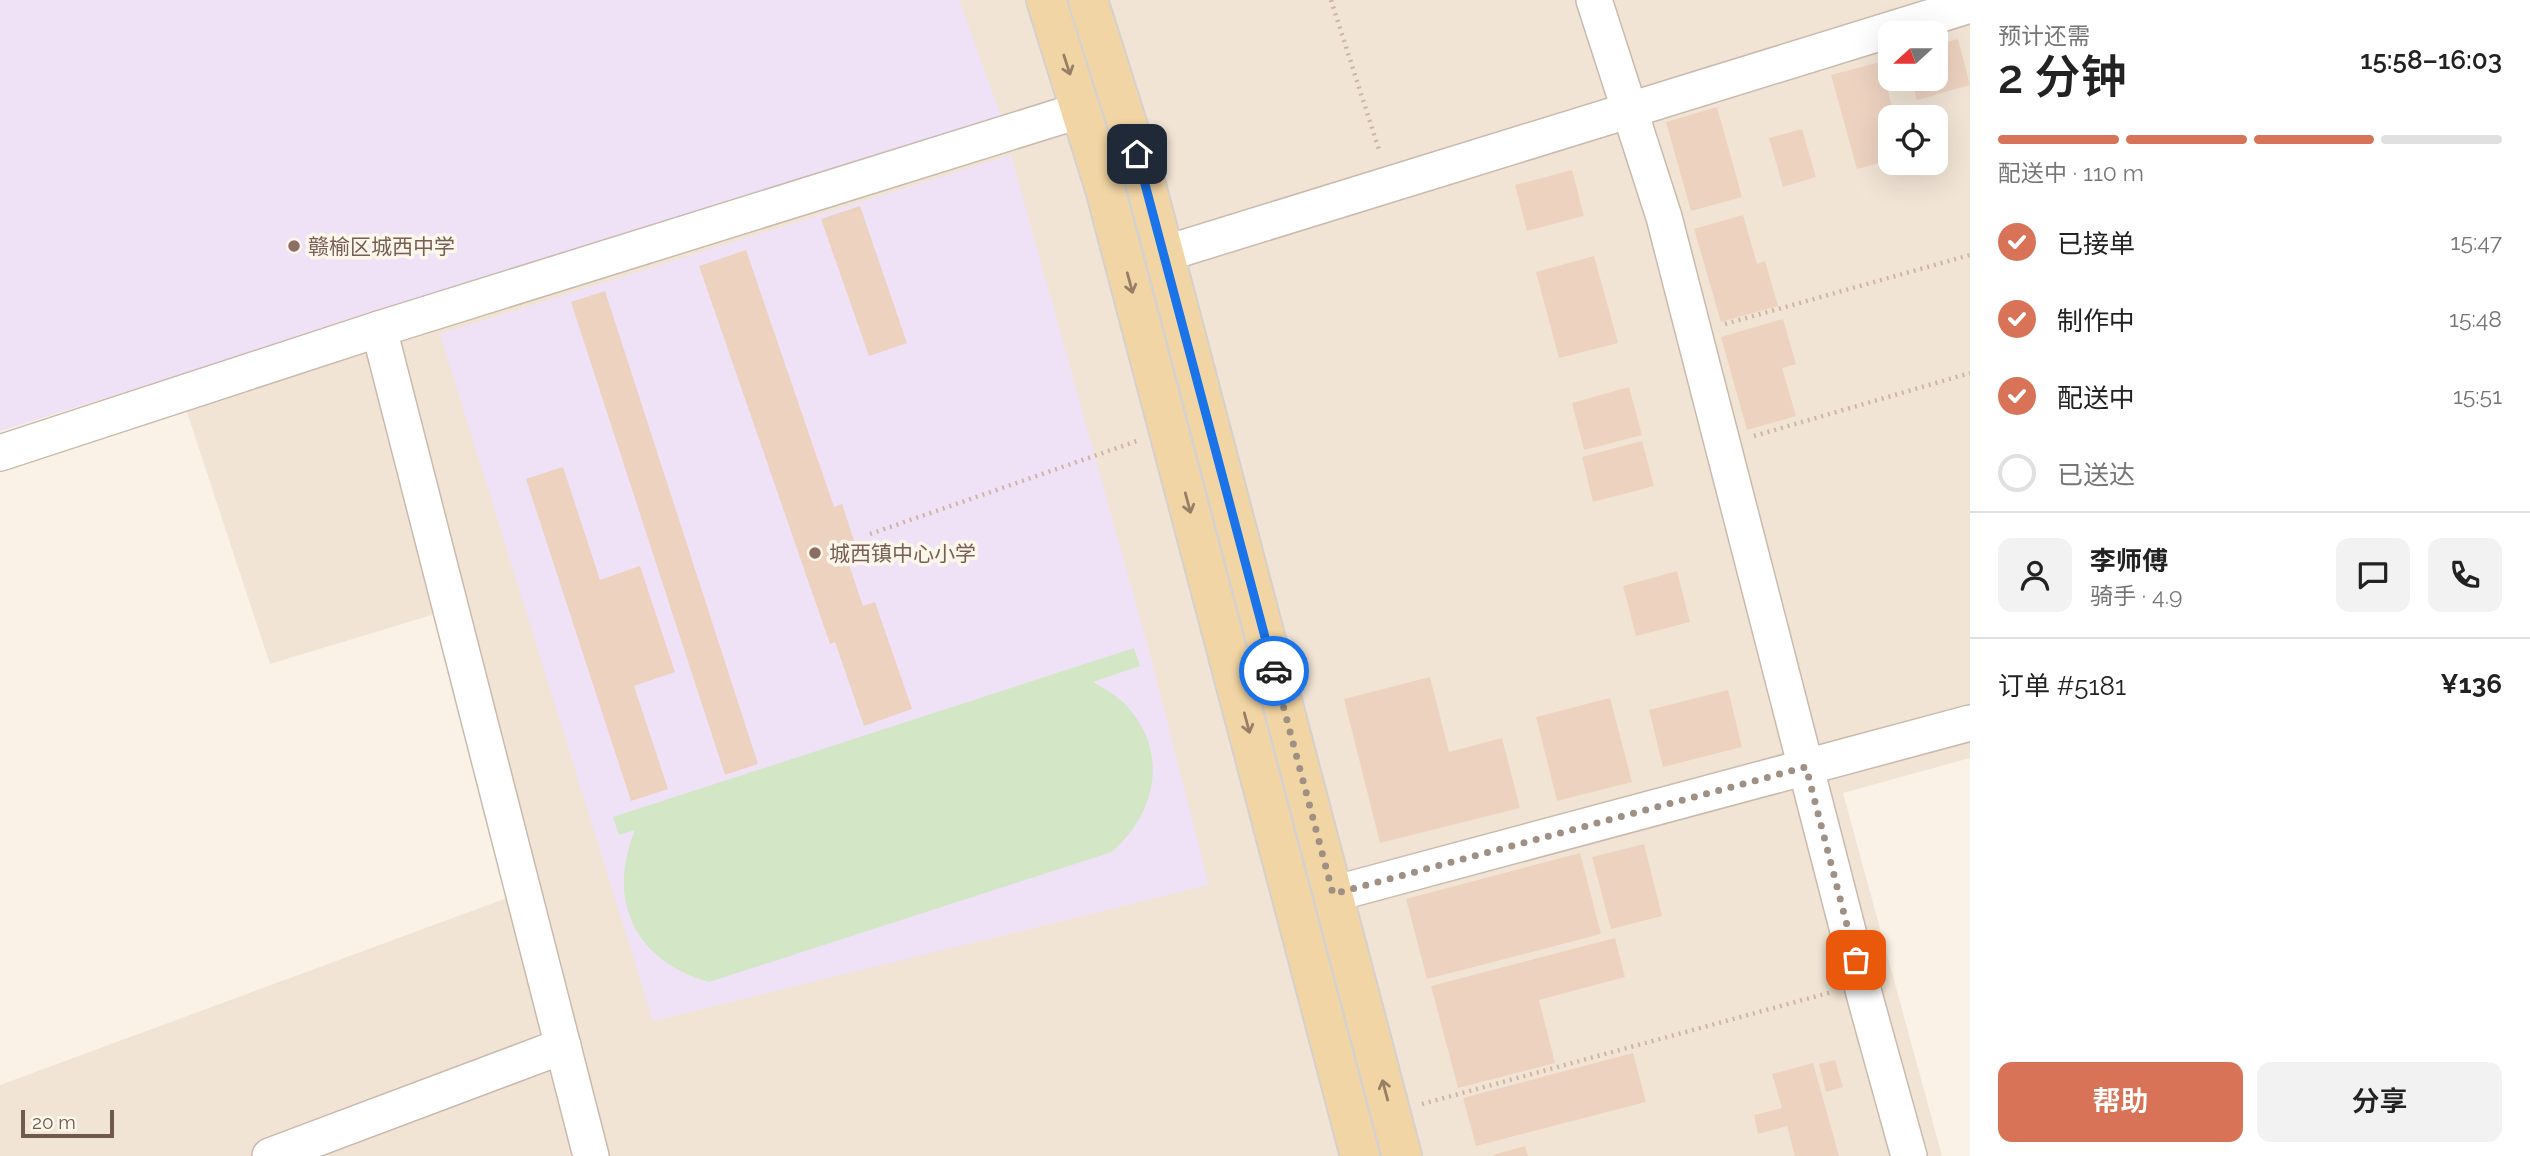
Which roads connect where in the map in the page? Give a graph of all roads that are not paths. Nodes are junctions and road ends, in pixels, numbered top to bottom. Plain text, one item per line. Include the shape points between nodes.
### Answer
1 (1046, 0) edge
2 (1088, 0) edge
3 (1594, 0) edge
4 (1970, 5) edge
5 (1081, 110) junction
6 (1630, 110) junction
7 (1164, 254) junction
8 (379, 329) junction
9 (0, 453) edge
10 (1970, 723) edge
11 (1806, 767) junction
12 (1333, 894) junction
13 (563, 1046) junction
14 (270, 1156) edge
15 (591, 1156) edge
16 (1360, 1156) edge
17 (1402, 1156) edge
18 (1909, 1156) edge

1 -> 5 main road
2 - 7 main road
3 - 6 street
4 - 6 street
5 - 8 street
5 -> 16 main road
6 - 7 street
6 - 11 street via 1664,217
7 - 12 main road
8 - 9 street
8 - 13 street
10 - 11 street
11 - 12 street
11 - 18 street
17 -> 12 main road
13 - 14 street
13 - 15 street

